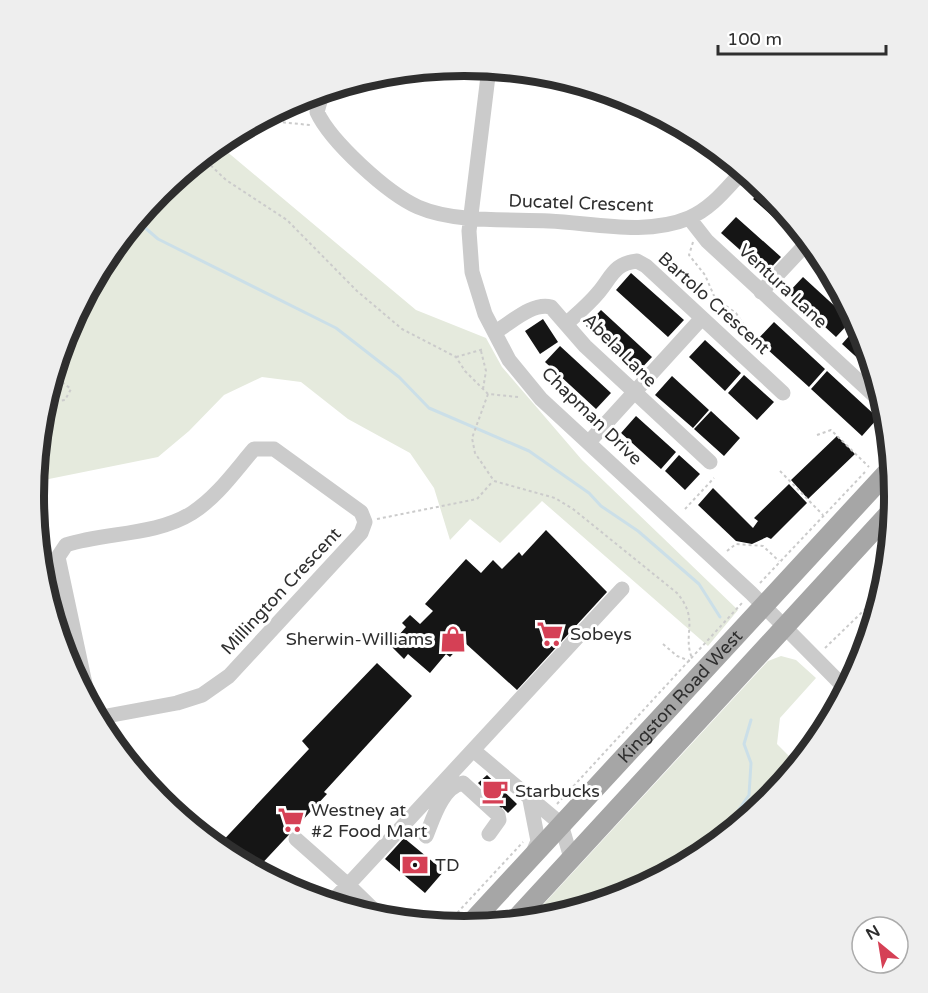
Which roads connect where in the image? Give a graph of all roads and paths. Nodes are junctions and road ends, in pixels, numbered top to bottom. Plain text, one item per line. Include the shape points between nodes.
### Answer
1 (488, 77) edge
2 (320, 101) edge
3 (276, 120) edge
4 (324, 128) junction
5 (208, 163) edge
6 (737, 177) edge
7 (470, 217) junction
8 (689, 218) junction
9 (700, 240) junction
10 (803, 248) edge
11 (761, 292) junction
12 (702, 318) junction
13 (566, 324) junction
14 (495, 333) junction
15 (738, 352) junction
16 (456, 357) junction
17 (60, 381) edge
18 (483, 390) junction
19 (634, 393) junction
20 (783, 393) dead end
21 (871, 393) edge
22 (488, 394) junction
23 (518, 397) dead end
24 (55, 401) edge
25 (817, 435) dead end
26 (589, 442) junction
27 (882, 454) edge
28 (710, 462) dead end
29 (869, 467) junction
30 (780, 471) dead end
31 (884, 476) edge
32 (714, 478) dead end
33 (494, 481) junction
34 (685, 509) dead end
35 (823, 515) junction
36 (884, 519) edge
37 (365, 522) junction
38 (727, 551) dead end
39 (778, 561) junction
40 (762, 581) dead end
41 (622, 589) dead end
42 (742, 603) dead end
43 (870, 604) edge
44 (764, 606) junction
45 (784, 627) junction
46 (663, 644) dead end
47 (825, 648) dead end
48 (691, 659) junction
49 (82, 672) edge
50 (840, 683) edge
51 (106, 716) edge
52 (473, 750) junction
53 (530, 800) junction
54 (555, 818) junction
55 (536, 828) junction
56 (489, 834) dead end
57 (426, 836) dead end
58 (296, 839) dead end
59 (532, 855) junction
60 (571, 858) junction
61 (348, 885) junction
62 (336, 897) edge
63 (370, 906) edge
64 (521, 913) edge
65 (454, 917) edge
66 (476, 917) edge

1 - 7 street, Chapman Drive
2 - 4 street via 317,112
3 - 4 path
4 - 7 street, Ducatel Crescent via 390,190 419,207
5 - 16 path via 226,180 287,220 357,291 402,329
6 - 8 street, Ducatel Crescent via 710,207
7 - 8 street, Ducatel Crescent via 639,227
7 - 14 street, Chapman Drive via 472,272
8 - 9 street, Ventura Lane
9 - 11 street, Ventura Lane
9 - 15 path via 689,255 705,275 715,298 736,313 751,336
10 - 11 street
11 - 21 street, Ventura Lane
12 - 13 street, Bartolo Crescent via 637,261 619,265 598,293
12 - 15 street, Bartolo Crescent
12 - 19 street
13 - 14 street, Abela Lane via 557,311 544,305
13 - 19 street, Abela Lane
14 - 26 street, Chapman Drive via 509,360 533,389
15 - 20 street, Bartolo Crescent
16 - 18 path
16 - 18 path via 482,350 486,371
17 - 24 path via 70,389 65,400
18 - 22 path
19 - 26 street
19 - 28 street, Abela Lane
22 - 23 path
22 - 33 path via 472,438 475,453
25 - 29 path via 831,430
26 - 44 street, Chapman Drive
27 - 29 path
29 - 35 path
30 - 35 path
31 - 44 main road, Kingston Road West
32 - 34 path
33 - 37 path via 477,499
33 - 48 path via 555,498 573,509 677,593 686,604 691,623
35 - 39 path
36 - 45 main road, Kingston Road West
37 - 49 street, Millington Crescent via 361,512 274,449 254,449 214,495 192,513 166,524 66,545 58,557
37 - 51 street, Millington Crescent via 361,533 229,676 202,695
38 - 39 path via 736,544 763,546
39 - 40 path
41 - 52 street
42 - 48 path
43 - 47 path
44 - 45 street, Chapman Drive
44 - 54 main road, Kingston Road West
45 - 50 street, Chapman Drive
45 - 60 main road, Kingston Road West
46 - 48 path via 677,656
48 - 54 path
52 - 53 street
52 - 61 street
53 - 54 street
53 - 55 street
54 - 59 main road, Kingston Road West
54 - 60 street
55 - 59 street via 538,841
55 - 65 path
56 - 57 street via 498,815 463,783 440,802
58 - 61 street
59 - 66 main road, Kingston Road West
60 - 64 main road, Kingston Road West
61 - 62 street
61 - 63 street

